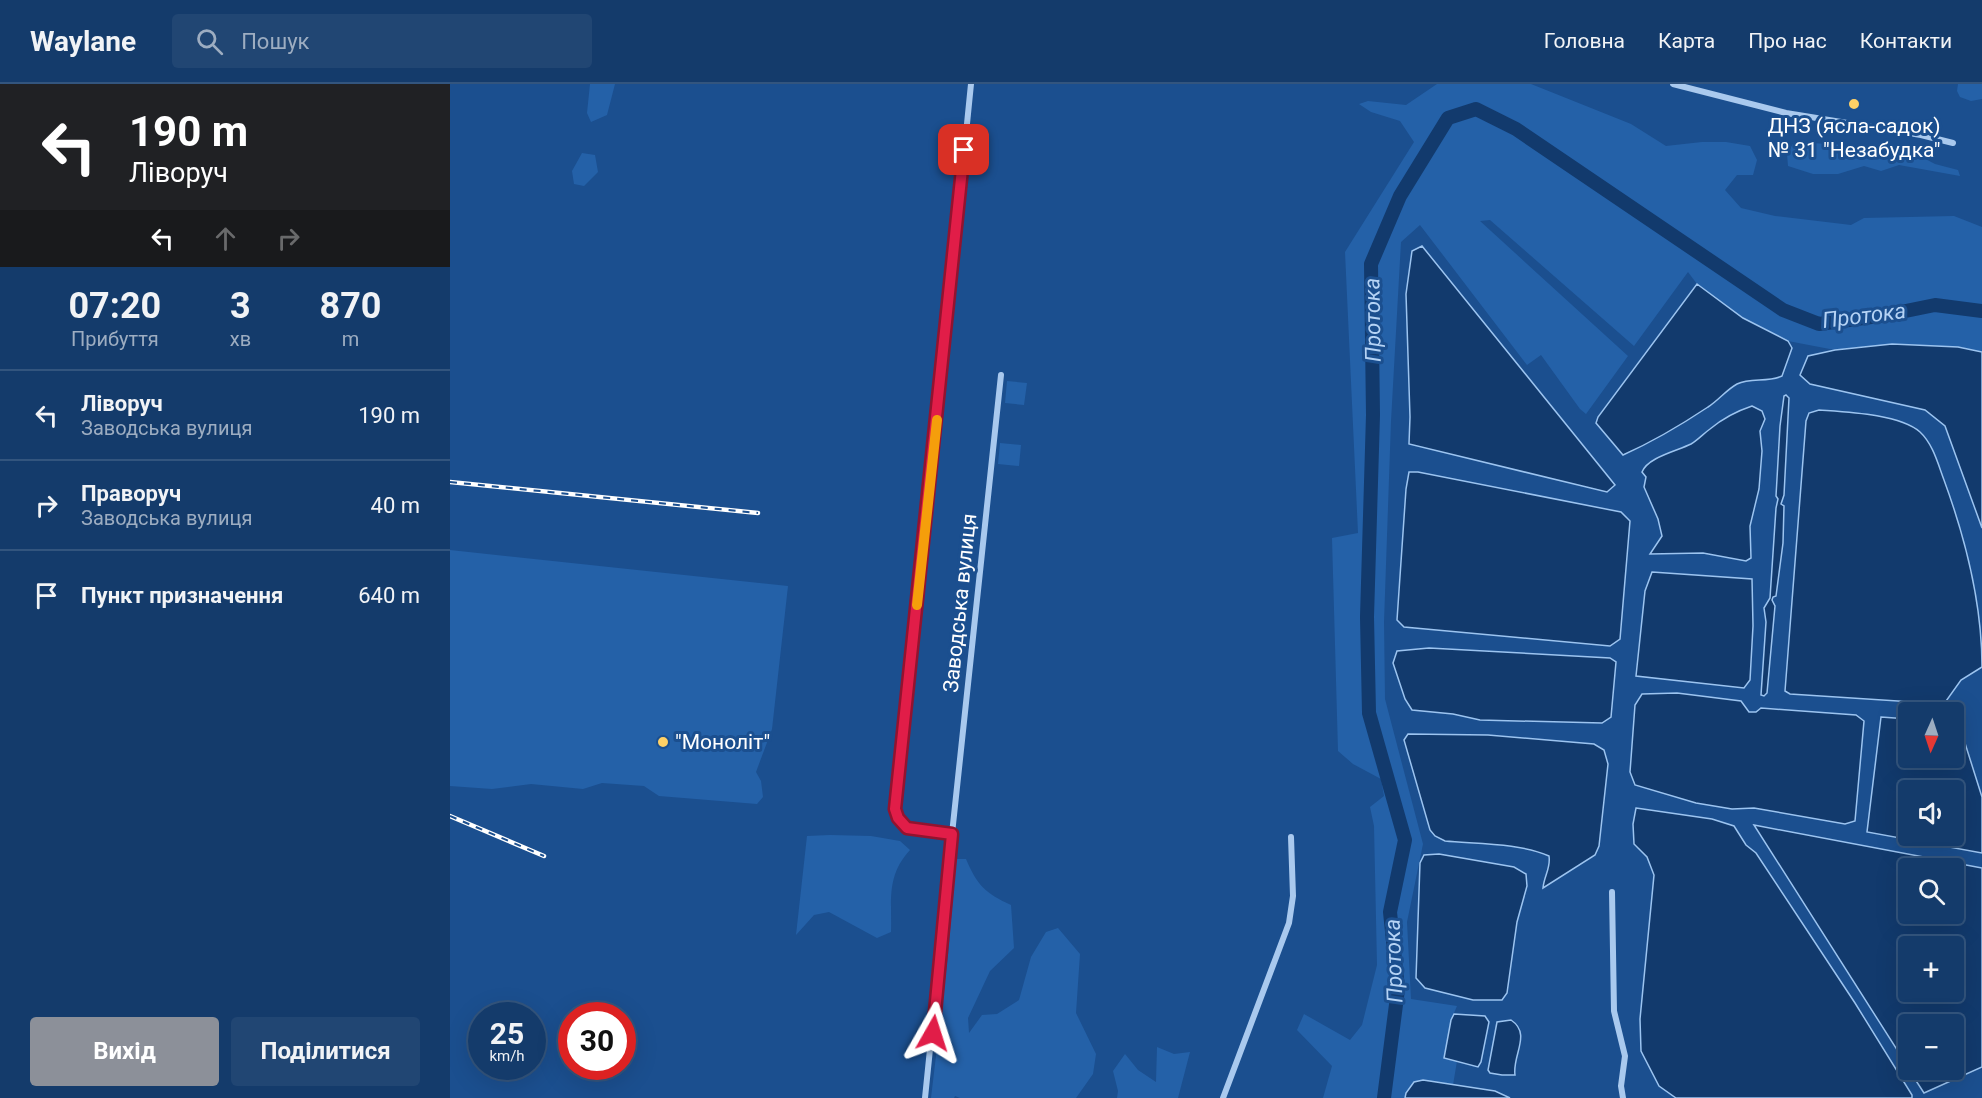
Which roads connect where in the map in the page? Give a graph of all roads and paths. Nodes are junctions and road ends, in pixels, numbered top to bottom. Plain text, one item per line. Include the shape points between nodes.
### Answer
1 (971, 84) edge
2 (1673, 84) edge
3 (1953, 144) dead end
4 (1001, 375) dead end
5 (952, 834) junction
6 (1291, 837) dead end
7 (1612, 892) dead end
8 (925, 1098) edge
9 (1223, 1098) edge
10 (1623, 1098) edge

1 - 5 street, Заводська вулиця via 895,809 907,828
2 - 3 street via 1786,114 1921,135
4 - 5 street, Заводська вулиця
5 - 8 street, Заводська вулиця
6 - 9 street via 1293,896 1289,923
7 - 10 street via 1614,1011 1625,1056

